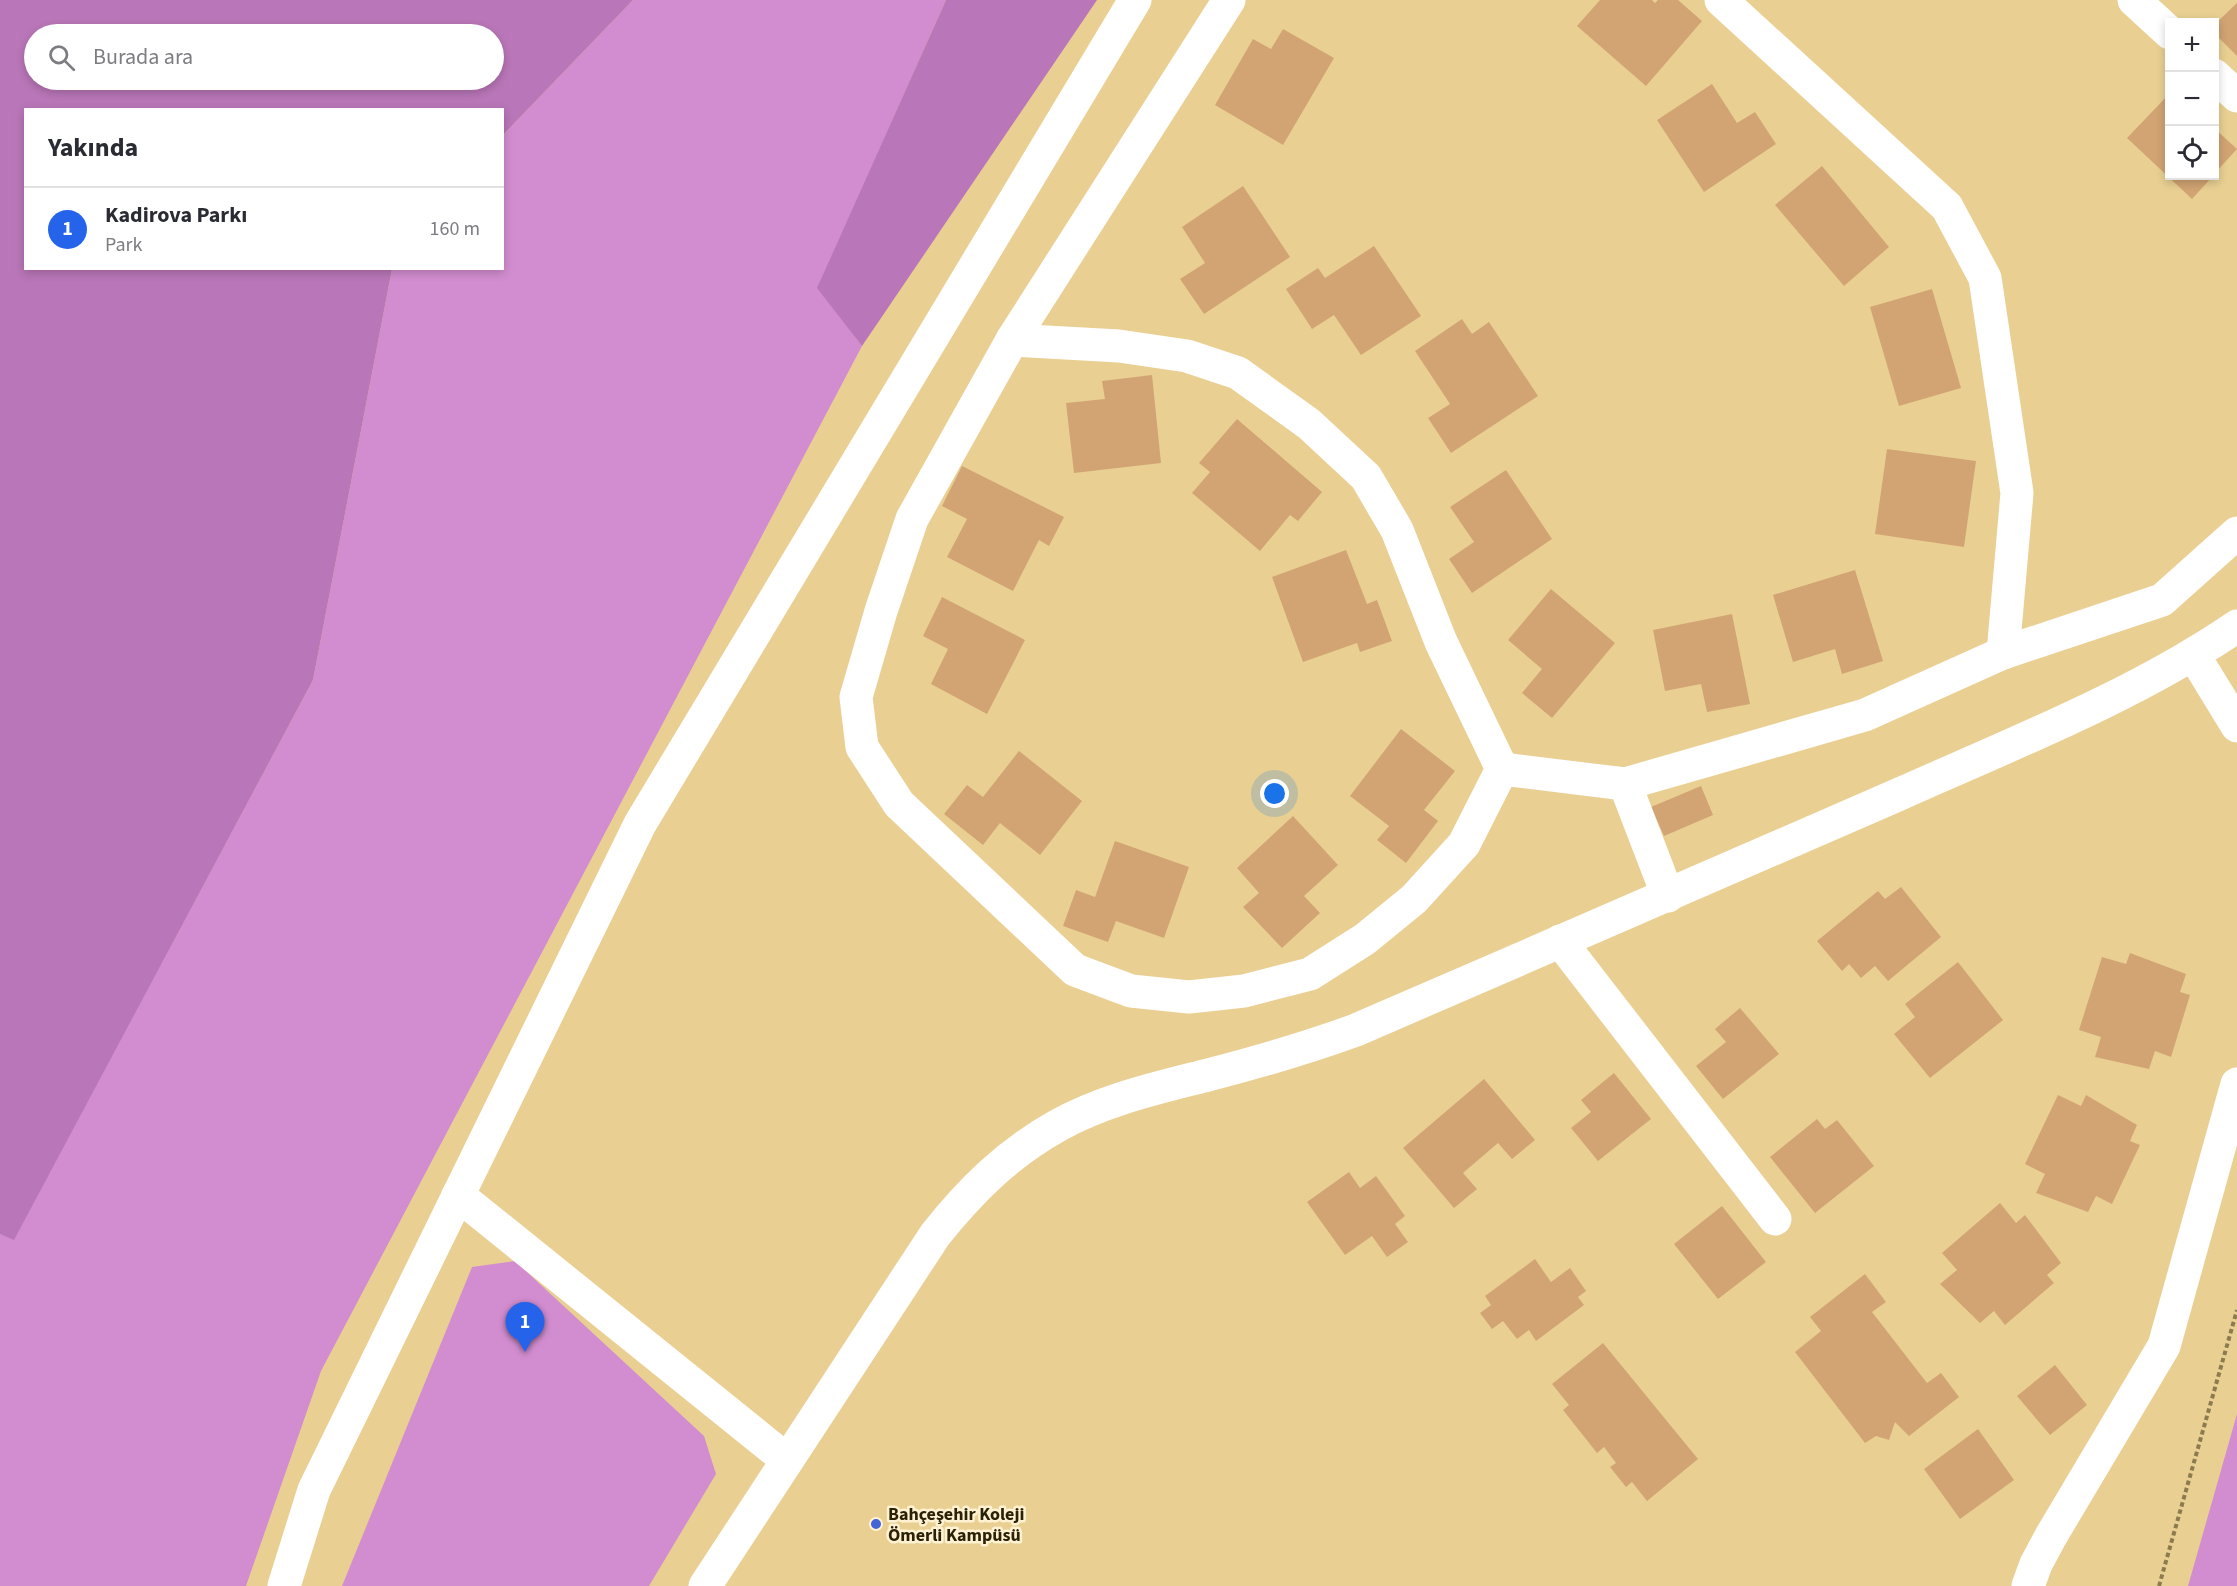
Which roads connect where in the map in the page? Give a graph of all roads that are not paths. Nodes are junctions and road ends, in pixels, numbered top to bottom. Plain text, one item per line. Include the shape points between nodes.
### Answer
1 (1135, 0) edge
2 (1229, 0) edge
3 (1721, 0) edge
4 (2134, 0) edge
5 (2165, 29) edge
6 (2219, 80) edge
7 (2237, 96) edge
8 (1012, 340) junction
9 (2237, 533) edge
10 (2237, 626) edge
11 (2003, 653) junction
12 (2193, 654) junction
13 (2237, 726) edge
14 (1502, 770) junction
15 (1625, 784) junction
16 (1668, 896) junction
17 (1560, 941) junction
18 (2237, 1083) edge
19 (459, 1195) junction
20 (1774, 1219) dead end
21 (787, 1460) junction
22 (284, 1586) edge
23 (705, 1586) edge
24 (2028, 1586) edge

1 - 19 street via 640,824
2 - 8 street
3 - 11 street via 1947,207 1985,278 2018,493
4 - 5 street
6 - 7 street
8 - 14 street via 1119,346 1187,356 1238,373 1309,424 1366,477 1398,530 1441,642
8 - 14 street via 912,519 856,697 861,747 899,804 1075,970 1131,991 1189,997 1244,991 1310,974 1365,939 1414,899 1464,844
9 - 11 street via 2162,600
10 - 12 street
11 - 15 street via 1865,715
12 - 13 street
12 - 16 street via 2039,732
14 - 15 street
15 - 16 street
16 - 17 street
17 - 20 street
17 - 21 street via 1356,1030 1098,1107 1058,1125 1019,1150 965,1198 935,1235
18 - 24 street via 2164,1346 2051,1536
19 - 21 street
19 - 22 street via 314,1490
21 - 23 street

